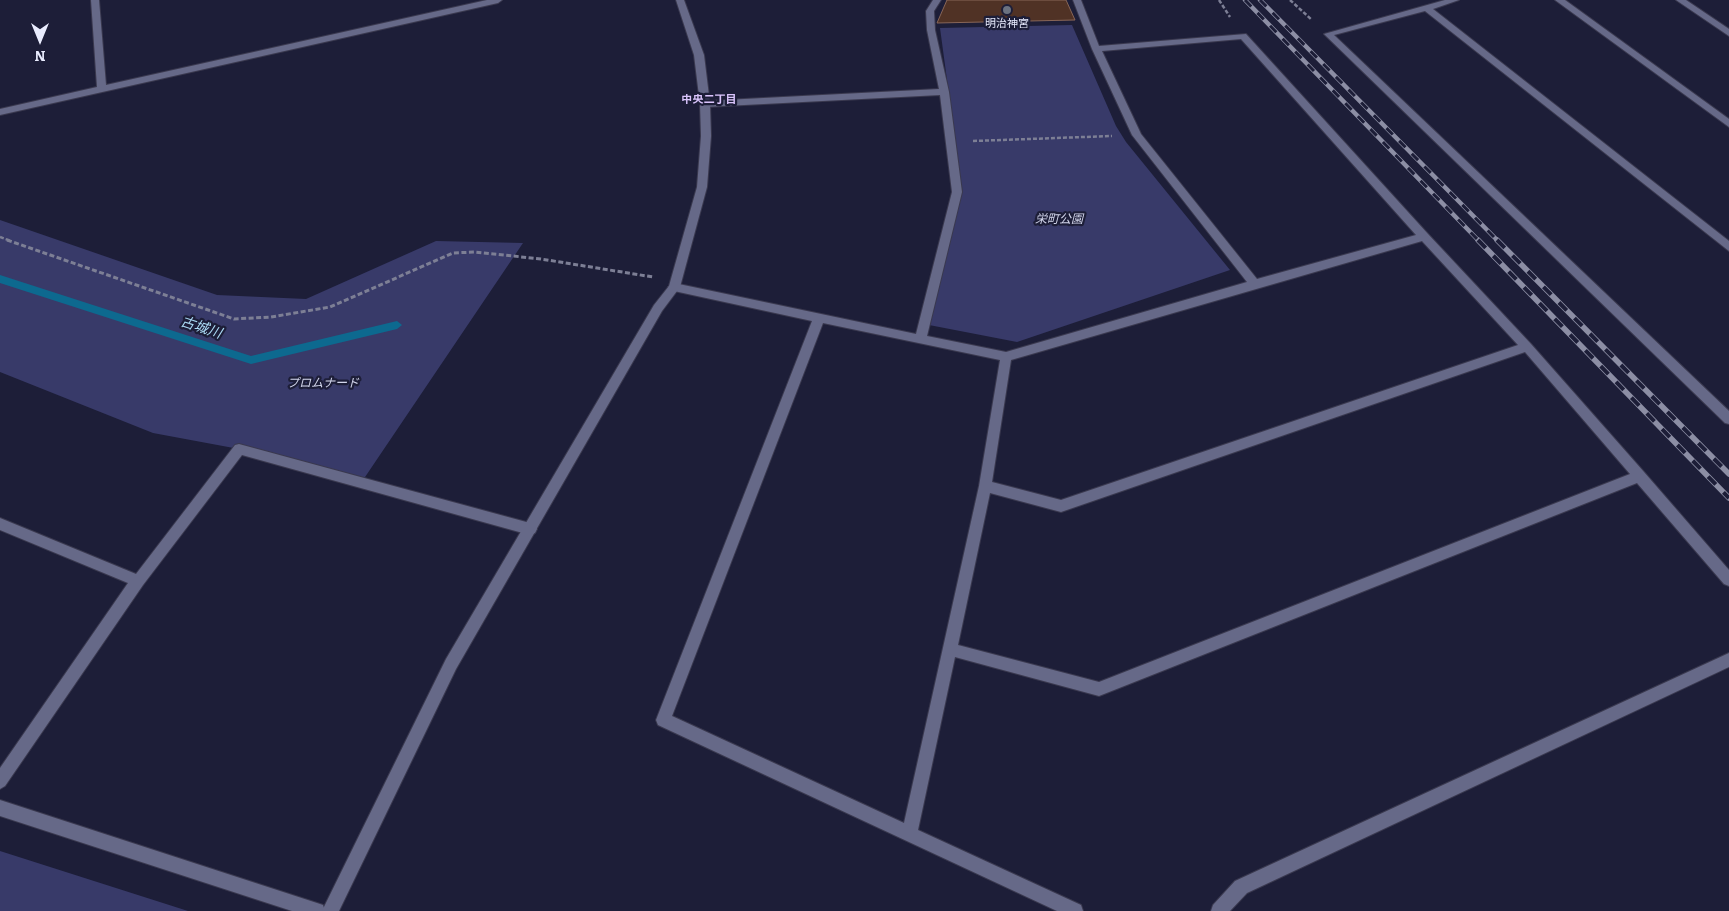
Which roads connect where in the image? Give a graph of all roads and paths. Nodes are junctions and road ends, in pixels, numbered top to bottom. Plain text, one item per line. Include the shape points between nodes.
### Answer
1 (96, 0) edge
2 (498, 0) edge
3 (680, 0) edge
4 (937, 0) edge
5 (1077, 0) edge
6 (1290, 0) edge
7 (1455, 0) edge
8 (1558, 0) edge
9 (1680, 0) edge
10 (1427, 8) junction
11 (1729, 33) edge
12 (1328, 34) junction
13 (1096, 49) junction
14 (102, 89) junction
15 (944, 92) junction
16 (706, 104) junction
17 (0, 112) edge
18 (1729, 124) edge
19 (1137, 135) junction
20 (950, 142) junction
21 (0, 237) edge
22 (1424, 237) junction
23 (1729, 248) edge
24 (675, 284) junction
25 (1255, 284) junction
26 (819, 318) junction
27 (920, 339) junction
28 (1527, 347) junction
29 (1006, 357) junction
30 (1729, 419) edge
31 (1640, 476) junction
32 (985, 486) junction
33 (0, 524) edge
34 (530, 529) junction
35 (1729, 580) edge
36 (138, 581) junction
37 (950, 649) junction
38 (1729, 660) edge
39 (0, 781) edge
40 (0, 808) edge
41 (909, 835) junction
42 (316, 911) edge
43 (330, 911) edge
44 (1075, 911) edge
45 (1219, 911) edge

1 - 14 street
2 - 14 street
3 - 16 street via 699,55
4 - 15 street via 930,11 931,30
5 - 13 street
6 - 12 path
7 - 10 street
8 - 18 street
9 - 11 street
10 - 12 street
10 - 23 street
12 - 30 street
13 - 19 street
13 - 22 street via 1243,36
14 - 17 street
15 - 16 street
15 - 20 street
16 - 24 street via 702,187
19 - 20 path
19 - 25 street
20 - 27 street via 957,192
21 - 24 path via 234,319 271,317 330,307 453,253 475,252 540,259
22 - 25 street
22 - 28 street
24 - 26 street
24 - 34 street
25 - 29 street
26 - 27 street
26 - 41 street via 663,720
27 - 29 street
28 - 31 street
28 - 32 street via 1061,506
29 - 32 street
31 - 35 street
31 - 37 street via 1099,690
32 - 37 street
33 - 36 street
34 - 36 street via 239,449
34 - 43 street via 452,664
36 - 39 street
37 - 41 street
38 - 45 street via 1241,888
40 - 42 street
41 - 44 street

